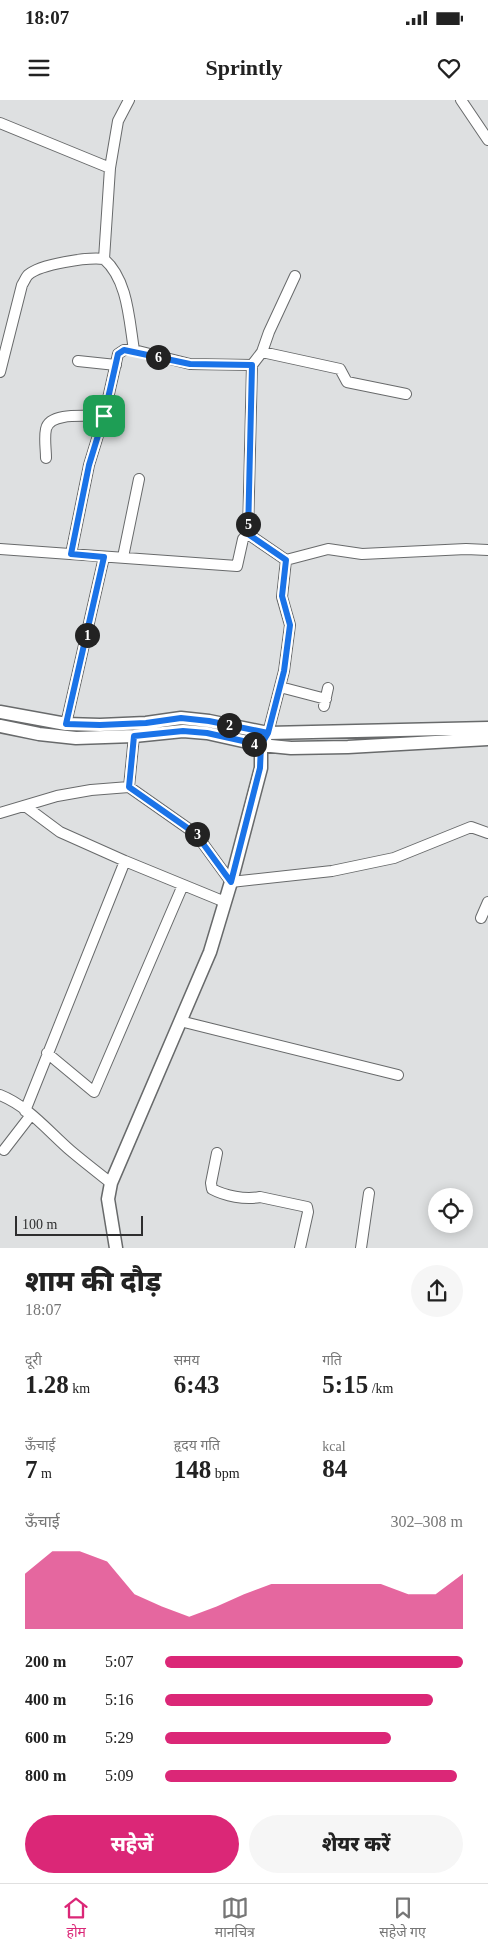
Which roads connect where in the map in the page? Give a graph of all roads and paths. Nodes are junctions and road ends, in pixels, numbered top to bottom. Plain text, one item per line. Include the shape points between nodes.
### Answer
1 (130, 100) edge
2 (461, 100) edge
3 (0, 123) edge
4 (488, 140) edge
5 (110, 168) junction
6 (104, 259) junction
7 (296, 276) dead end
8 (134, 350) junction
9 (262, 352) junction
10 (78, 361) dead end
11 (116, 365) junction
12 (252, 365) junction
13 (0, 372) edge
14 (406, 394) dead end
15 (104, 416) junction
16 (46, 458) dead end
17 (139, 479) dead end
18 (248, 534) junction
19 (0, 550) edge
20 (488, 550) edge
21 (71, 554) junction
22 (104, 557) junction
23 (123, 557) junction
24 (286, 560) junction
25 (280, 687) junction
26 (328, 688) dead end
27 (0, 712) edge
28 (66, 724) junction
29 (0, 726) edge
30 (488, 728) edge
31 (268, 733) junction
32 (134, 736) junction
33 (488, 739) edge
34 (261, 745) junction
35 (129, 787) junction
36 (25, 806) junction
37 (0, 813) edge
38 (488, 833) edge
39 (125, 861) junction
40 (231, 882) junction
41 (182, 885) junction
42 (225, 902) junction
43 (488, 902) edge
44 (481, 918) dead end
45 (180, 1022) junction
46 (47, 1054) junction
47 (398, 1075) dead end
48 (0, 1095) edge
49 (28, 1113) junction
50 (4, 1150) dead end
51 (217, 1153) dead end
52 (111, 1183) junction
53 (369, 1193) dead end
54 (116, 1248) edge
55 (300, 1248) edge
56 (361, 1248) edge

1 - 5 street via 118,121
2 - 4 street
3 - 5 street
5 - 6 street
6 - 8 street via 114,268 123,291
6 - 13 street via 66,262 28,275 22,285
7 - 9 street
8 - 11 street via 118,354
8 - 12 street via 190,364
9 - 12 street
9 - 14 street via 340,369 347,382
10 - 11 street
11 - 15 street
12 - 18 street
15 - 16 street via 58,416 51,421 46,428
15 - 21 street via 89,465
17 - 23 street
18 - 23 street via 242,539 237,566
18 - 24 street
19 - 21 street
20 - 24 street via 362,554 328,549
21 - 22 street
22 - 23 street
22 - 28 street
24 - 25 street via 282,596 290,625
25 - 26 street via 325,702
25 - 31 street
27 - 28 street
28 - 31 street via 146,723 181,718
29 - 32 street via 76,738
30 - 31 street
31 - 34 street
32 - 34 street via 207,733
32 - 35 street
33 - 34 street via 348,747
34 - 40 street via 260,768
35 - 36 street via 57,796
35 - 40 street via 196,834
36 - 37 street
36 - 39 street via 60,832
38 - 40 street via 470,827 394,858 332,872
39 - 41 street
39 - 46 street
40 - 42 street
41 - 42 street
41 - 46 street via 94,1092
42 - 45 street via 210,952
43 - 44 street
45 - 47 street
45 - 52 street
46 - 49 street
48 - 49 street
49 - 50 street
49 - 52 street
51 - 55 street via 210,1183 212,1189 221,1194 260,1197 307,1207
52 - 54 street via 108,1199
53 - 56 street

